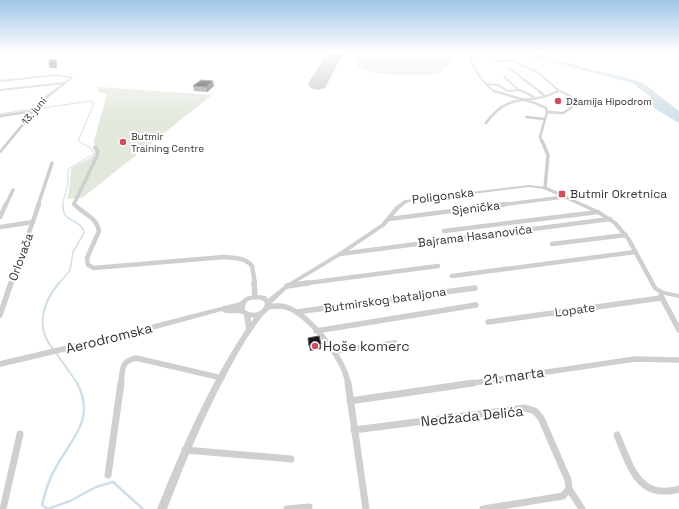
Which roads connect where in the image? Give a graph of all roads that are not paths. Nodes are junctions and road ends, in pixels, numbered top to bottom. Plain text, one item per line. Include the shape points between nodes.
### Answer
1 (49, 76) edge
2 (60, 76) edge
3 (480, 76) edge
4 (519, 76) edge
5 (542, 76) edge
6 (504, 77) dead end
7 (0, 81) edge
8 (65, 83) junction
9 (487, 84) junction
10 (0, 90) edge
11 (519, 90) junction
12 (559, 90) junction
13 (545, 96) junction
14 (534, 97) junction
15 (521, 100) junction
16 (36, 109) junction
17 (547, 112) junction
18 (0, 116) edge
19 (526, 117) dead end
20 (545, 119) junction
21 (486, 123) dead end
22 (95, 147) dead end
23 (0, 152) edge
24 (52, 163) dead end
25 (545, 188) junction
26 (13, 190) dead end
27 (564, 197) junction
28 (598, 212) junction
29 (0, 217) edge
30 (389, 219) junction
31 (610, 219) junction
32 (33, 222) junction
33 (0, 227) edge
34 (444, 231) dead end
35 (626, 235) junction
36 (552, 244) dead end
37 (635, 252) junction
38 (340, 254) junction
39 (438, 266) dead end
40 (452, 276) dead end
41 (287, 286) junction
42 (475, 288) dead end
43 (661, 295) junction
44 (255, 296) junction
45 (679, 296) edge
46 (267, 303) junction
47 (476, 305) dead end
48 (243, 310) junction
49 (296, 312) junction
50 (0, 315) edge
51 (259, 315) junction
52 (488, 322) dead end
53 (249, 329) junction
54 (679, 330) edge
55 (316, 331) junction
56 (396, 343) dead end
57 (333, 351) junction
58 (679, 360) edge
59 (0, 364) edge
60 (222, 378) junction
61 (350, 401) junction
62 (354, 430) junction
63 (20, 434) dead end
64 (617, 435) dead end
65 (184, 450) junction
66 (291, 459) dead end
67 (108, 475) dead end
68 (569, 489) junction
69 (679, 489) edge
70 (309, 507) dead end
71 (3, 509) edge
72 (162, 509) edge
73 (287, 509) edge
74 (366, 509) edge
75 (483, 509) edge
76 (582, 509) edge

1 - 7 street
2 - 8 street via 73,78
3 - 9 street
4 - 13 street
5 - 12 street
6 - 11 street
8 - 10 street
8 - 16 street, 13. juni
9 - 11 street via 498,85 508,91
9 - 15 street via 496,93
11 - 14 street
12 - 13 street
12 - 17 street via 574,98 575,105 563,113
13 - 14 street
14 - 15 street
15 - 17 street via 544,107
15 - 21 street via 497,109
16 - 18 street
16 - 23 street, 13. juni
17 - 20 street
19 - 20 street
20 - 25 street via 540,137 548,155
22 - 44 street via 98,151 97,156 74,204 100,227 87,258 88,265 100,268 224,257 244,258 251,262 253,267
24 - 32 street, Orlovača
25 - 27 street, Poligonska
25 - 30 street, Poligonska via 521,186 407,201 398,207
26 - 29 street
27 - 28 street, Poligonska
27 - 30 street, Sjenička
28 - 31 street, Poligonska
28 - 34 street
30 - 38 street, Poligonska
31 - 35 street, Poligonska
31 - 38 street, Bajrama Hasanovića
32 - 33 street, Orlovača
32 - 50 street, Orlovača
35 - 36 street
35 - 37 street, Poligonska
37 - 40 street
37 - 43 street, Poligonska
38 - 41 street, Poligonska
39 - 41 street, Poligonska
41 - 46 street, Poligonska
42 - 49 street, Butmirskog bataljona
43 - 45 street
43 - 52 street, Lopate
43 - 54 street, Poligonska
44 - 46 street
44 - 48 street via 246,300
46 - 49 street, Butmirskog bataljona
46 - 51 street, Poligonska via 263,313
47 - 55 street
48 - 51 street, Aerodromska
48 - 53 street
48 - 59 street, Aerodromska via 218,311
49 - 55 street, Butmirskog bataljona
51 - 53 street, Poligonska
53 - 60 street, Poligonska
55 - 57 street, Butmirskog bataljona
56 - 57 street
57 - 61 street, Butmirskog bataljona via 347,377
58 - 61 street, 21. marta via 635,360
60 - 65 street, Poligonska
60 - 67 street via 136,358 127,360 124,363
61 - 62 street, Butmirskog bataljona
62 - 68 street, Nedžada Delića via 525,408 535,411 541,418 568,480
62 - 74 street, Butmirskog bataljona
63 - 71 street
64 - 69 street via 631,470 644,484 657,492
65 - 66 street
65 - 72 street, Poligonska
68 - 75 street via 563,496
68 - 76 street, Nedžada Delića
70 - 73 street

